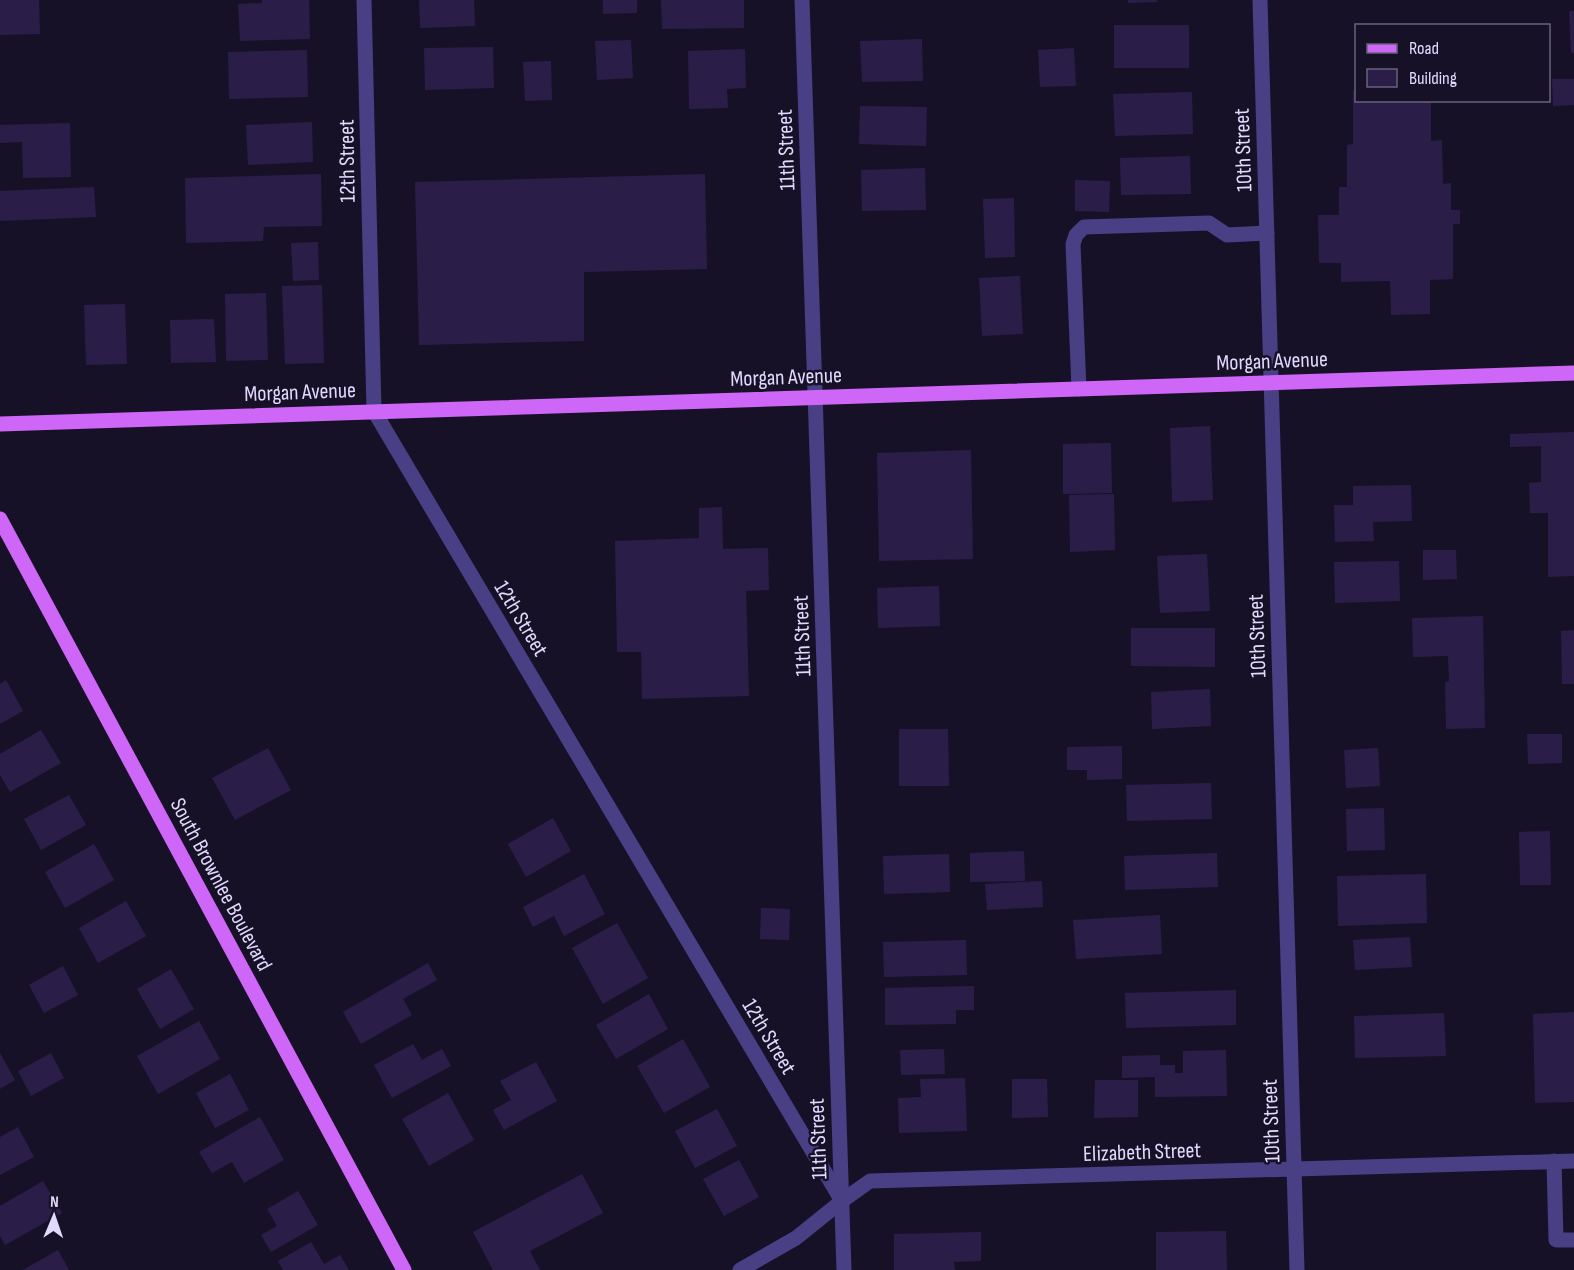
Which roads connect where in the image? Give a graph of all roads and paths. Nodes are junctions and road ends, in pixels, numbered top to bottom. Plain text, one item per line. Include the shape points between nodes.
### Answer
1 (364, 0) edge
2 (802, 0) edge
3 (1260, 0) edge
4 (1267, 233) junction
5 (1574, 373) edge
6 (1271, 383) junction
7 (1078, 389) junction
8 (816, 398) junction
9 (374, 411) junction
10 (0, 424) edge
11 (0, 519) edge
12 (1554, 1161) junction
13 (1574, 1161) edge
14 (1294, 1169) junction
15 (842, 1201) junction
16 (1574, 1240) edge
17 (404, 1270) edge
18 (740, 1270) edge
19 (844, 1270) edge
20 (1297, 1270) edge

1 - 9 street, 12th Street
2 - 8 street, 11th Street
3 - 4 street, 10th Street
4 - 6 street, 10th Street
4 - 7 street via 1227,235 1209,223 1084,227 1073,244
5 - 6 main road, Morgan Avenue
6 - 7 main road, Morgan Avenue
6 - 14 street, 10th Street
7 - 8 main road, Morgan Avenue
8 - 9 main road, Morgan Avenue
8 - 15 street, 11th Street
9 - 10 main road, Morgan Avenue
9 - 15 street, 12th Street
11 - 17 main road, South Brownlee Boulevard
12 - 13 street, Elizabeth Street
12 - 14 street, Elizabeth Street
12 - 16 street via 1556,1240
14 - 15 street, Elizabeth Street via 870,1181
14 - 20 street, 10th Street
15 - 18 street, Elizabeth Street via 796,1238
15 - 19 street, 11th Street

